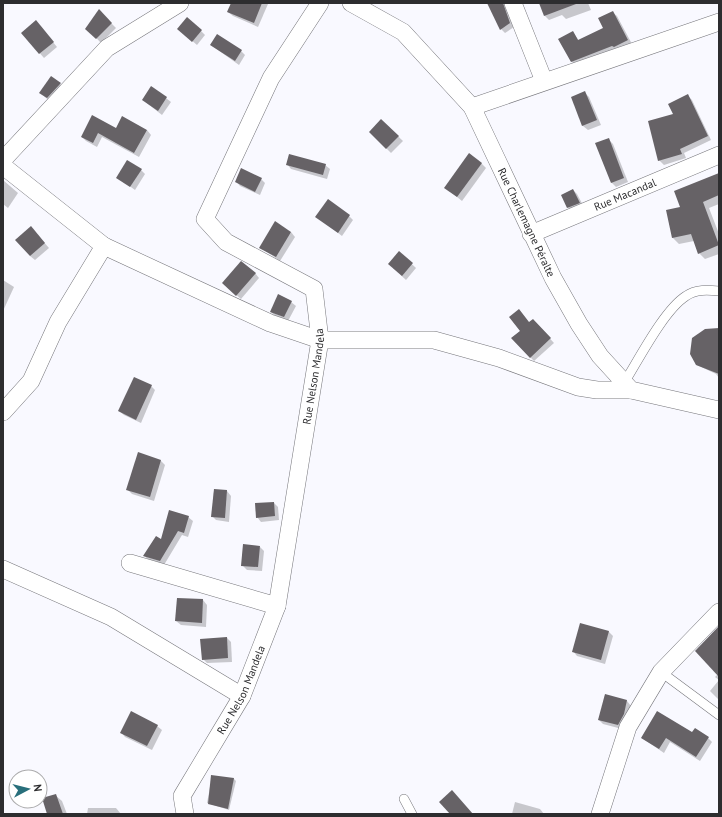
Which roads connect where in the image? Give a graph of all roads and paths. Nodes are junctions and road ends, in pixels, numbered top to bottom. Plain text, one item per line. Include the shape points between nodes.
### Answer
1 (180, 3) edge
2 (320, 3) edge
3 (351, 3) edge
4 (513, 3) edge
5 (719, 22) edge
6 (544, 82) junction
7 (472, 107) junction
8 (719, 155) edge
9 (3, 160) edge
10 (3, 166) edge
11 (531, 234) junction
12 (104, 246) junction
13 (719, 291) edge
14 (320, 340) junction
15 (628, 386) junction
16 (719, 410) edge
17 (3, 412) edge
18 (130, 563) dead end
19 (3, 568) edge
20 (277, 606) junction
21 (719, 612) edge
22 (661, 672) junction
23 (242, 696) junction
24 (719, 714) edge
25 (404, 799) dead end
26 (185, 814) edge
27 (412, 814) edge
28 (600, 814) edge

1 - 9 street via 107,48
2 - 14 street, Rue Nelson Mandela via 271,78 205,219 226,242 314,289
3 - 7 street, Rue Charlemagne Péralte via 403,32
4 - 6 street
5 - 6 street
6 - 7 street
7 - 11 street, Rue Charlemagne Péralte
8 - 11 street, Rue Macandal
10 - 12 street
11 - 15 street, Rue Charlemagne Péralte via 579,324 600,356
12 - 14 street via 270,323
12 - 17 street via 58,322 31,381
13 - 15 lane via 709,290 687,295 670,308
14 - 15 street via 434,340 499,358 578,387 598,390
14 - 20 street, Rue Nelson Mandela
15 - 16 street
18 - 20 street
19 - 23 street via 111,617
20 - 23 street, Rue Nelson Mandela
21 - 22 street
22 - 24 lane
22 - 28 street via 628,727
23 - 26 street, Rue Nelson Mandela via 182,796
25 - 27 lane

